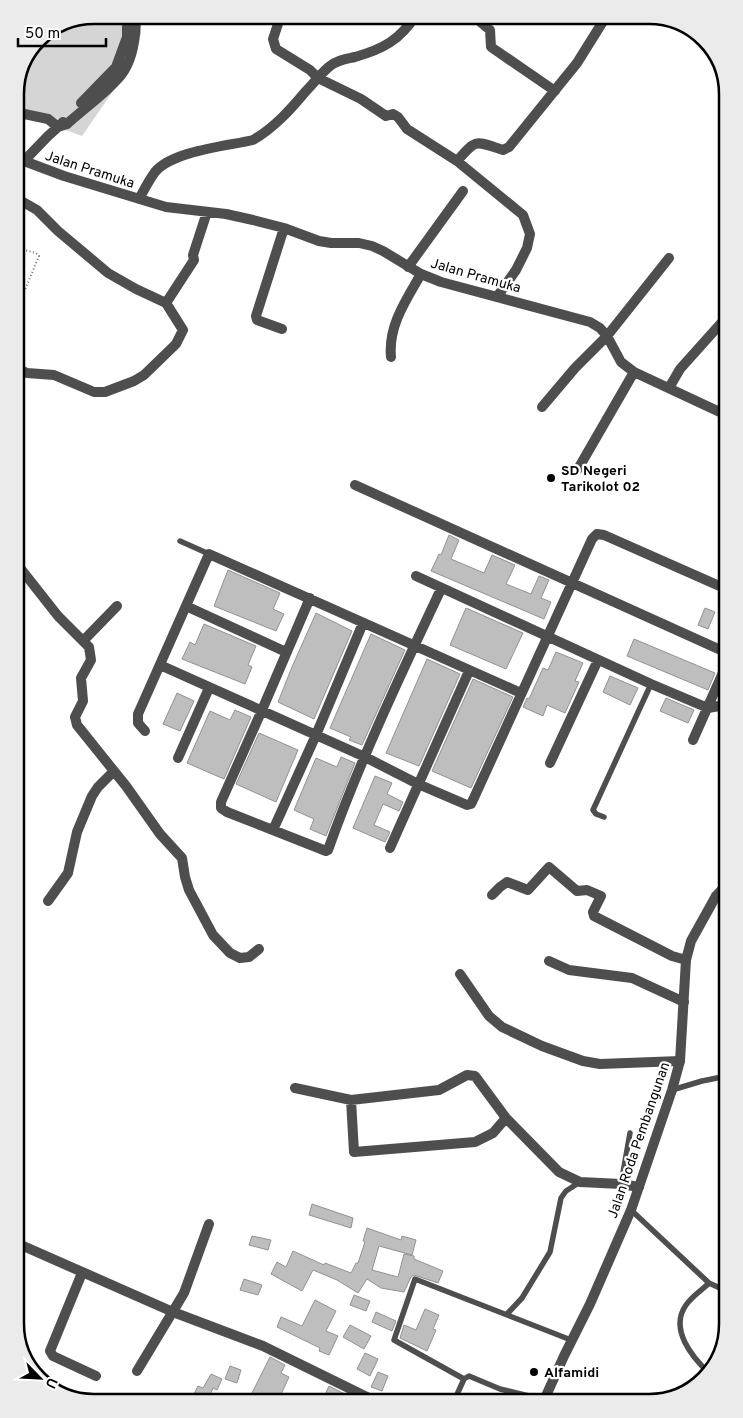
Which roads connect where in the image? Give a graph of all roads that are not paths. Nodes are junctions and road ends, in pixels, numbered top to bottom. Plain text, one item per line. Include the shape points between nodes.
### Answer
1 (127, 24) edge
2 (136, 24) edge
3 (278, 24) edge
4 (409, 24) edge
5 (483, 24) edge
6 (602, 24) edge
7 (318, 78) junction
8 (555, 91) junction
9 (24, 114) edge
10 (58, 127) junction
11 (24, 161) joint
12 (457, 161) junction
13 (463, 191) dead end
14 (139, 199) junction
15 (24, 203) edge
16 (207, 212) junction
17 (284, 228) junction
18 (669, 258) dead end
19 (408, 266) junction
20 (421, 274) junction
21 (497, 298) junction
22 (166, 302) junction
23 (719, 325) edge
24 (282, 330) dead end
25 (607, 336) junction
26 (391, 357) dead end
27 (24, 372) edge
28 (634, 372) junction
29 (669, 388) junction
30 (542, 407) dead end
31 (719, 412) edge
32 (578, 469) dead end
33 (355, 485) dead end
34 (180, 541) dead end
35 (209, 554) junction
36 (24, 573) edge
37 (416, 576) dead end
38 (573, 582) junction
39 (719, 586) edge
40 (442, 588) junction
41 (310, 598) junction
42 (117, 606) dead end
43 (186, 606) junction
44 (363, 623) junction
45 (548, 636) junction
46 (84, 640) junction
47 (414, 645) junction
48 (719, 649) edge
49 (286, 652) junction
50 (598, 660) junction
51 (160, 665) junction
52 (469, 671) junction
53 (719, 682) edge
54 (651, 684) junction
55 (209, 688) junction
56 (521, 694) junction
57 (719, 706) edge
58 (708, 708) junction
59 (262, 710) junction
60 (145, 732) dead end
61 (316, 735) junction
62 (693, 740) dead end
63 (365, 757) junction
64 (178, 758) dead end
65 (550, 763) dead end
66 (113, 772) junction
67 (418, 784) junction
68 (604, 818) dead end
69 (273, 830) junction
70 (390, 848) dead end
71 (719, 893) edge
72 (492, 895) dead end
73 (716, 896) junction
74 (719, 898) edge
75 (48, 901) dead end
76 (259, 949) dead end
77 (686, 960) junction
78 (549, 961) dead end
79 (460, 974) dead end
80 (684, 1002) junction
81 (680, 1061) junction
82 (719, 1078) edge
83 (295, 1088) dead end
84 (672, 1090) junction
85 (351, 1100) junction
86 (506, 1118) junction
87 (630, 1134) dead end
88 (580, 1182) junction
89 (622, 1184) junction
90 (639, 1187) junction
91 (631, 1210) junction
92 (209, 1224) dead end
93 (24, 1246) edge
94 (82, 1273) junction
95 (709, 1283) junction
96 (719, 1288) edge
97 (173, 1312) junction
98 (507, 1314) junction
99 (571, 1340) junction
100 (704, 1368) edge
101 (137, 1371) dead end
102 (96, 1376) dead end
103 (464, 1379) junction
104 (356, 1394) edge
105 (457, 1394) edge
106 (522, 1394) edge
107 (547, 1394) edge

1 - 10 street via 127,37 116,67
2 - 10 street via 131,57 124,73 67,124
3 - 7 street via 273,39 276,49
4 - 7 street via 388,45 340,60
5 - 8 street via 490,30 491,47
6 - 8 street
7 - 12 street via 386,116 393,114 411,132
7 - 14 street via 262,136 174,158 154,173
8 - 12 street via 509,147 503,150 478,142
9 - 10 street via 48,119
10 - 11 street
11 - 14 street, Jalan Pramuka
12 - 21 street via 523,215 530,234 516,270
13 - 19 street
14 - 16 street, Jalan Pramuka via 166,207
15 - 22 street via 37,210 108,273
16 - 17 street, Jalan Pramuka
16 - 22 street via 194,260
17 - 19 street, Jalan Pramuka via 319,241 372,246
17 - 24 street via 256,316 257,320
18 - 25 street
19 - 20 street, Jalan Pramuka
20 - 21 street, Jalan Pramuka
20 - 26 street via 392,332
21 - 25 street, Jalan Pramuka via 590,322
22 - 27 street via 183,330 176,344 134,381 105,392 94,392 54,375
23 - 29 street via 680,369
25 - 28 street, Jalan Pramuka via 621,362
25 - 30 street
28 - 29 street, Jalan Pramuka
28 - 32 street
29 - 31 street, Jalan Pramuka
33 - 38 street
34 - 35 lane
35 - 41 street
35 - 43 street
36 - 46 street via 58,616
37 - 40 street
38 - 39 street via 597,534
38 - 45 street
38 - 48 street
40 - 45 street
40 - 47 street
41 - 44 street
41 - 49 street
42 - 46 street
43 - 49 street
43 - 51 street
44 - 47 street
44 - 61 street
45 - 50 street
45 - 56 street
46 - 66 street via 91,660 81,678 83,701 75,721
47 - 52 street
47 - 63 street
49 - 59 street
50 - 54 street
50 - 65 street
51 - 55 street
51 - 60 street via 138,714 138,723
52 - 56 street
52 - 67 street
53 - 58 street
54 - 58 street
54 - 68 lane via 593,810
55 - 59 street
55 - 64 street
56 - 67 street via 471,804 462,805
57 - 58 street
58 - 62 street
59 - 61 street
59 - 69 street via 221,808
61 - 63 street
61 - 69 street
63 - 67 street
63 - 69 street via 327,851
66 - 75 street via 92,796 77,832 68,873
66 - 76 street via 182,858 189,890 213,935 230,953 240,958 249,958
67 - 70 street
71 - 73 street, Jalan Roda Pembangunan
72 - 77 street via 507,882 528,890 549,867 577,891 588,890 601,896 594,916
73 - 74 street
73 - 77 street, Jalan Roda Pembangunan via 690,941
77 - 80 street, Jalan Roda Pembangunan
78 - 80 street via 569,970 632,978
79 - 81 street via 489,1016 502,1027 542,1046 600,1064
80 - 81 street, Jalan Roda Pembangunan
81 - 84 street, Jalan Roda Pembangunan
82 - 84 lane
83 - 85 street
84 - 90 street, Jalan Roda Pembangunan
85 - 86 street via 439,1090 468,1075 475,1076
85 - 86 street via 354,1152 475,1142 493,1133
86 - 88 street via 560,1172
87 - 89 lane
88 - 89 street
88 - 98 lane via 561,1198 550,1252 522,1298
89 - 90 street
90 - 91 street, Jalan Roda Pembangunan
91 - 95 lane
91 - 99 street, Jalan Roda Pembangunan
92 - 97 street via 191,1276
93 - 94 street
94 - 97 street
94 - 102 street via 50,1351 53,1356
95 - 96 lane
95 - 100 lane via 687,1304 681,1319 686,1348
97 - 101 street
97 - 104 street via 263,1346
98 - 99 lane
98 - 103 lane via 415,1279 394,1340
99 - 107 street, Jalan Roda Pembangunan
103 - 105 lane
103 - 106 lane via 466,1376 474,1377

